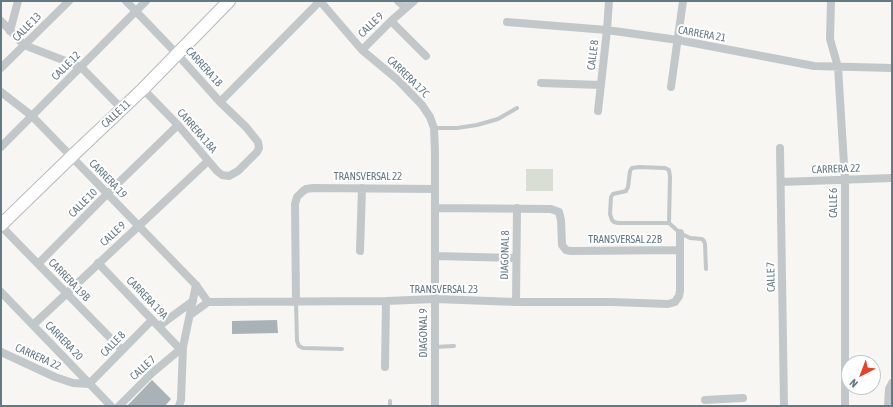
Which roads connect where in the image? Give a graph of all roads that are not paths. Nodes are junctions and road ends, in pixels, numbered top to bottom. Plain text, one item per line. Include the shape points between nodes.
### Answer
1 (18, 1) edge
2 (69, 1) edge
3 (126, 1) edge
4 (146, 1) edge
5 (229, 1) edge
6 (320, 1) edge
7 (398, 1) edge
8 (414, 1) edge
9 (609, 1) edge
10 (684, 1) edge
11 (830, 1) edge
12 (406, 8) junction
13 (136, 11) junction
14 (1, 21) edge
15 (391, 21) junction
16 (507, 22) dead end
17 (607, 30) junction
18 (10, 31) junction
19 (678, 40) junction
20 (24, 45) junction
21 (362, 50) junction
22 (177, 54) junction
23 (426, 56) dead end
24 (81, 67) junction
25 (838, 67) junction
26 (1, 68) edge
27 (892, 68) edge
28 (541, 83) dead end
29 (601, 85) junction
30 (671, 87) dead end
31 (143, 89) junction
32 (1, 92) edge
33 (220, 102) junction
34 (517, 108) dead end
35 (122, 109) junction
36 (598, 111) dead end
37 (32, 116) junction
38 (178, 126) junction
39 (434, 128) junction
40 (1, 147) edge
41 (780, 148) dead end
42 (71, 156) junction
43 (208, 160) junction
44 (238, 171) joint
45 (892, 178) edge
46 (846, 180) junction
47 (781, 182) junction
48 (362, 188) junction
49 (435, 189) junction
50 (107, 194) junction
51 (435, 208) junction
52 (517, 208) junction
53 (669, 223) junction
54 (1, 225) edge
55 (139, 225) junction
56 (680, 233) junction
57 (680, 250) junction
58 (360, 251) dead end
59 (435, 256) junction
60 (516, 258) junction
61 (98, 263) junction
62 (38, 264) junction
63 (706, 270) dead end
64 (196, 285) junction
65 (1, 292) edge
66 (67, 293) junction
67 (435, 299) junction
68 (193, 301) junction
69 (386, 301) junction
70 (208, 302) junction
71 (296, 302) junction
72 (516, 302) junction
73 (190, 314) junction
74 (152, 320) junction
75 (33, 325) junction
76 (159, 326) junction
77 (454, 346) dead end
78 (435, 347) junction
79 (181, 348) junction
80 (342, 349) dead end
81 (122, 350) junction
82 (1, 352) edge
83 (385, 367) dead end
84 (892, 383) edge
85 (89, 384) junction
86 (743, 398) dead end
87 (705, 400) dead end
88 (720, 403) edge
89 (110, 406) edge
90 (119, 406) edge
91 (179, 406) edge
92 (435, 406) edge
93 (784, 406) edge
94 (845, 406) edge
95 (888, 406) edge

1 - 18 street
2 - 20 street, CALLE 13
3 - 13 street, CARRERA 18
4 - 13 street, CALLE 12
5 - 22 street, CALLE 11
6 - 21 street, CARRERA 17C
6 - 33 street
7 - 12 street
8 - 12 street, CALLE 9
9 - 17 street, CALLE 8
10 - 19 street
11 - 25 street, CALLE 6 via 830,39
12 - 15 street, CALLE 9
13 - 22 street, CARRERA 18
13 - 24 street, CALLE 12
14 - 18 street
15 - 21 street, CALLE 9
15 - 23 street
16 - 17 street, CARRERA 21
17 - 19 street, CARRERA 21
17 - 29 street, CALLE 8
18 - 20 street
19 - 25 street, CARRERA 21 via 814,66
19 - 30 street
20 - 24 street
20 - 26 street, CALLE 13
21 - 39 street, CARRERA 17C via 398,80 422,105
22 - 31 street, CALLE 11
22 - 33 street, CARRERA 18
24 - 35 street
24 - 37 street, CALLE 12
25 - 27 street, CARRERA 21
25 - 46 street, CALLE 6
28 - 29 street
29 - 36 street, CALLE 8
31 - 35 street, CALLE 11
31 - 38 street, CARRERA 18A
32 - 37 street, CARRERA 19
33 - 44 street, CARRERA 18 via 246,127 259,145 257,152
34 - 39 lane via 498,119 477,126
35 - 42 street, CALLE 11
37 - 40 street, CALLE 12
37 - 42 street, CARRERA 19
38 - 43 street, CARRERA 18A
38 - 50 street, CALLE 10
39 - 49 street, CARRERA 17C
41 - 47 street, CALLE 7
42 - 50 street, CARRERA 19
42 - 54 street, CALLE 11
43 - 44 street, CARRERA 18A via 222,175 229,176
43 - 55 street, CALLE 9
45 - 46 street, CARRERA 22
46 - 47 street, CARRERA 22
46 - 94 street, CALLE 6
47 - 93 street, CALLE 7
48 - 49 street, TRANSVERSAL 22
48 - 58 street
48 - 71 street, TRANSVERSAL 22 via 313,188 306,189 297,197
49 - 51 street, DIAGONAL 9
50 - 55 street, CARRERA 19
50 - 62 street, CALLE 10
51 - 52 street
51 - 59 street, DIAGONAL 9
52 - 57 street, TRANSVERSAL 22B via 552,209 559,212 562,220 562,245 566,250
52 - 60 street, DIAGONAL 8
53 - 53 lane via 618,223 612,220 611,197 613,194 626,191 632,168 669,170
53 - 56 lane
54 - 62 street, CARRERA 19B
55 - 61 street, CALLE 9
55 - 64 street, CARRERA 19
56 - 57 street
56 - 63 lane via 704,241
57 - 72 street, TRANSVERSAL 23 via 680,296 675,302
59 - 60 street
59 - 67 street, DIAGONAL 9
60 - 72 street, DIAGONAL 8
61 - 66 street, CALLE 9
61 - 74 street, CARRERA 19A
62 - 66 street, CARRERA 19B
64 - 68 street
64 - 70 street
65 - 75 street, CARRERA 20
66 - 75 street, CALLE 9
66 - 81 street, CARRERA 19B
67 - 69 street, TRANSVERSAL 23
67 - 72 street, TRANSVERSAL 23
67 - 78 street, DIAGONAL 9
68 - 73 street
68 - 76 street
69 - 71 street, TRANSVERSAL 23
69 - 83 street
70 - 71 street, TRANSVERSAL 23
70 - 73 street
71 - 80 lane via 299,346
73 - 79 street
74 - 76 street, CARRERA 19A
74 - 81 street, CALLE 8
75 - 85 street, CARRERA 20
76 - 79 street, CARRERA 19A
77 - 78 lane
78 - 92 street, DIAGONAL 9
79 - 90 street, CALLE 7
79 - 91 street
81 - 85 street, CALLE 8
82 - 85 street, CARRERA 22 via 55,378
84 - 95 street
85 - 89 street, CARRERA 20
86 - 88 street
87 - 88 street

